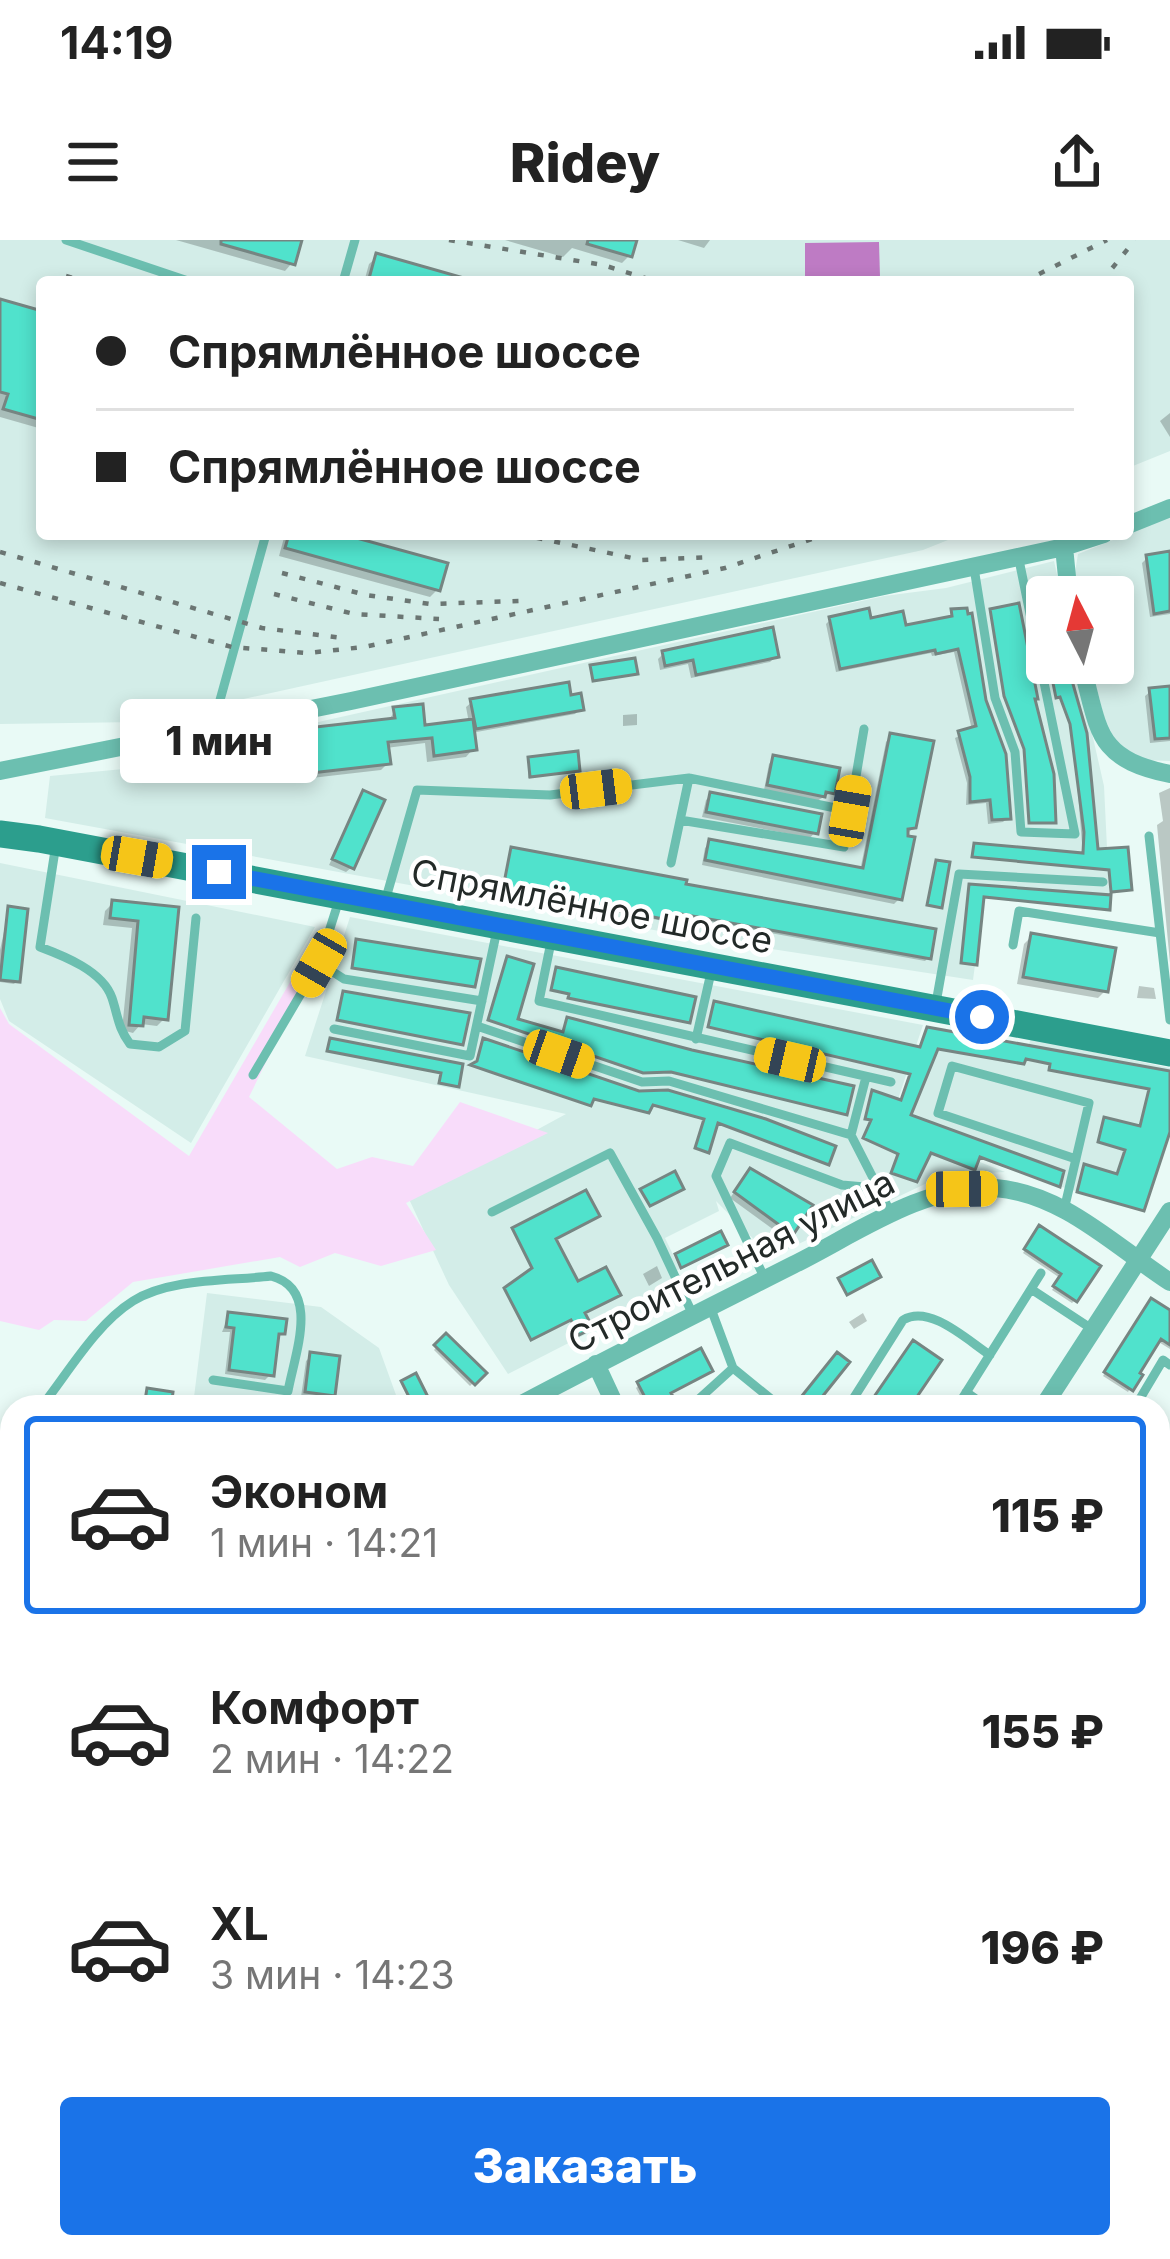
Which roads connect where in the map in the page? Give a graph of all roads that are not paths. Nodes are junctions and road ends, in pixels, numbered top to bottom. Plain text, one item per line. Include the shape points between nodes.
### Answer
1 (66, 240) edge
2 (355, 240) edge
3 (173, 276) edge
4 (345, 276) edge
5 (1170, 508) edge
6 (1134, 523) edge
7 (264, 540) edge
8 (1086, 540) edge
9 (1064, 547) junction
10 (1018, 556) junction
11 (974, 564) junction
12 (1067, 576) edge
13 (1087, 684) edge
14 (212, 729) junction
15 (864, 729) dead end
16 (0, 771) edge
17 (1170, 774) edge
18 (688, 778) junction
19 (850, 811) junction
20 (680, 820) junction
21 (0, 834) edge
22 (1149, 836) dead end
23 (56, 842) junction
24 (671, 863) dead end
25 (1103, 881) dead end
26 (341, 895) junction
27 (384, 903) junction
28 (196, 918) dead end
29 (498, 925) junction
30 (1160, 933) junction
31 (552, 935) junction
32 (1013, 945) dead end
33 (319, 963) junction
34 (712, 966) junction
35 (482, 1001) junction
36 (935, 1008) junction
37 (1170, 1020) edge
38 (477, 1026) junction
39 (334, 1029) dead end
40 (696, 1039) junction
41 (1170, 1053) edge
42 (253, 1075) dead end
43 (866, 1077) junction
44 (891, 1082) dead end
45 (851, 1136) junction
46 (1076, 1159) junction
47 (876, 1188) junction
48 (1064, 1210) junction
49 (1170, 1211) edge
50 (492, 1212) dead end
51 (892, 1215) junction
52 (1139, 1262) junction
53 (1041, 1273) dead end
54 (765, 1279) junction
55 (1170, 1282) edge
56 (1031, 1289) junction
57 (701, 1311) junction
58 (1094, 1330) junction
59 (990, 1355) junction
60 (596, 1364) junction
61 (1170, 1365) edge
62 (734, 1368) junction
63 (213, 1380) dead end
64 (966, 1392) junction
65 (51, 1395) edge
66 (538, 1395) edge
67 (610, 1395) edge
68 (704, 1395) edge
69 (767, 1395) edge
70 (856, 1395) edge
71 (964, 1395) edge
72 (970, 1395) edge
73 (1051, 1395) edge
74 (1142, 1395) edge

1 - 3 lane
2 - 4 lane
5 - 6 street
7 - 14 lane
8 - 9 street
9 - 10 street
9 - 12 street
10 - 11 street
10 - 11 lane via 1075,834 1021,832 1015,752 995,698
11 - 14 street
13 - 17 street via 1110,750 1133,766
14 - 16 street
15 - 19 lane
18 - 19 lane
18 - 20 lane
18 - 27 lane via 550,795 417,790
19 - 20 lane via 844,847
20 - 24 lane
21 - 23 main road, Спрямлённое шоссе
22 - 30 lane
23 - 26 main road, Спрямлённое шоссе
23 - 28 lane via 40,947 73,959 111,992 130,1044 159,1047 185,1031
25 - 36 lane via 959,874
26 - 27 main road, Спрямлённое шоссе
26 - 33 lane
27 - 29 main road, Спрямлённое шоссе
29 - 31 main road, Спрямлённое шоссе
29 - 35 lane
30 - 32 lane via 1019,911
30 - 37 lane
31 - 34 main road, Спрямлённое шоссе
31 - 40 lane via 539,1000
33 - 35 lane via 344,979
33 - 42 lane
34 - 36 main road, Спрямлённое шоссе
34 - 40 lane
35 - 38 lane
36 - 41 main road, Спрямлённое шоссе
38 - 39 lane via 470,1056
38 - 45 lane via 642,1082 669,1081
40 - 43 lane
43 - 44 lane
43 - 45 lane
45 - 47 lane
46 - 46 lane via 938,1113 952,1066 1089,1103
46 - 48 lane
47 - 51 lane
47 - 54 lane via 842,1185 730,1144 716,1176
48 - 51 street, Строительная улица via 998,1188 962,1189
48 - 52 street, Строительная улица
49 - 52 street
50 - 57 lane via 610,1154
51 - 54 street, Строительная улица
52 - 55 street, Строительная улица
52 - 58 street
53 - 56 lane
54 - 57 street, Строительная улица
56 - 58 lane
56 - 59 lane
57 - 60 street, Строительная улица
57 - 62 lane
58 - 73 street
59 - 64 lane
59 - 70 lane via 932,1317 911,1315
60 - 66 street, Строительная улица
60 - 67 street
61 - 74 lane via 1163,1360
62 - 68 lane
62 - 69 lane
63 - 65 lane via 289,1391 301,1304 286,1280 162,1289 132,1301
64 - 71 lane
64 - 72 lane

